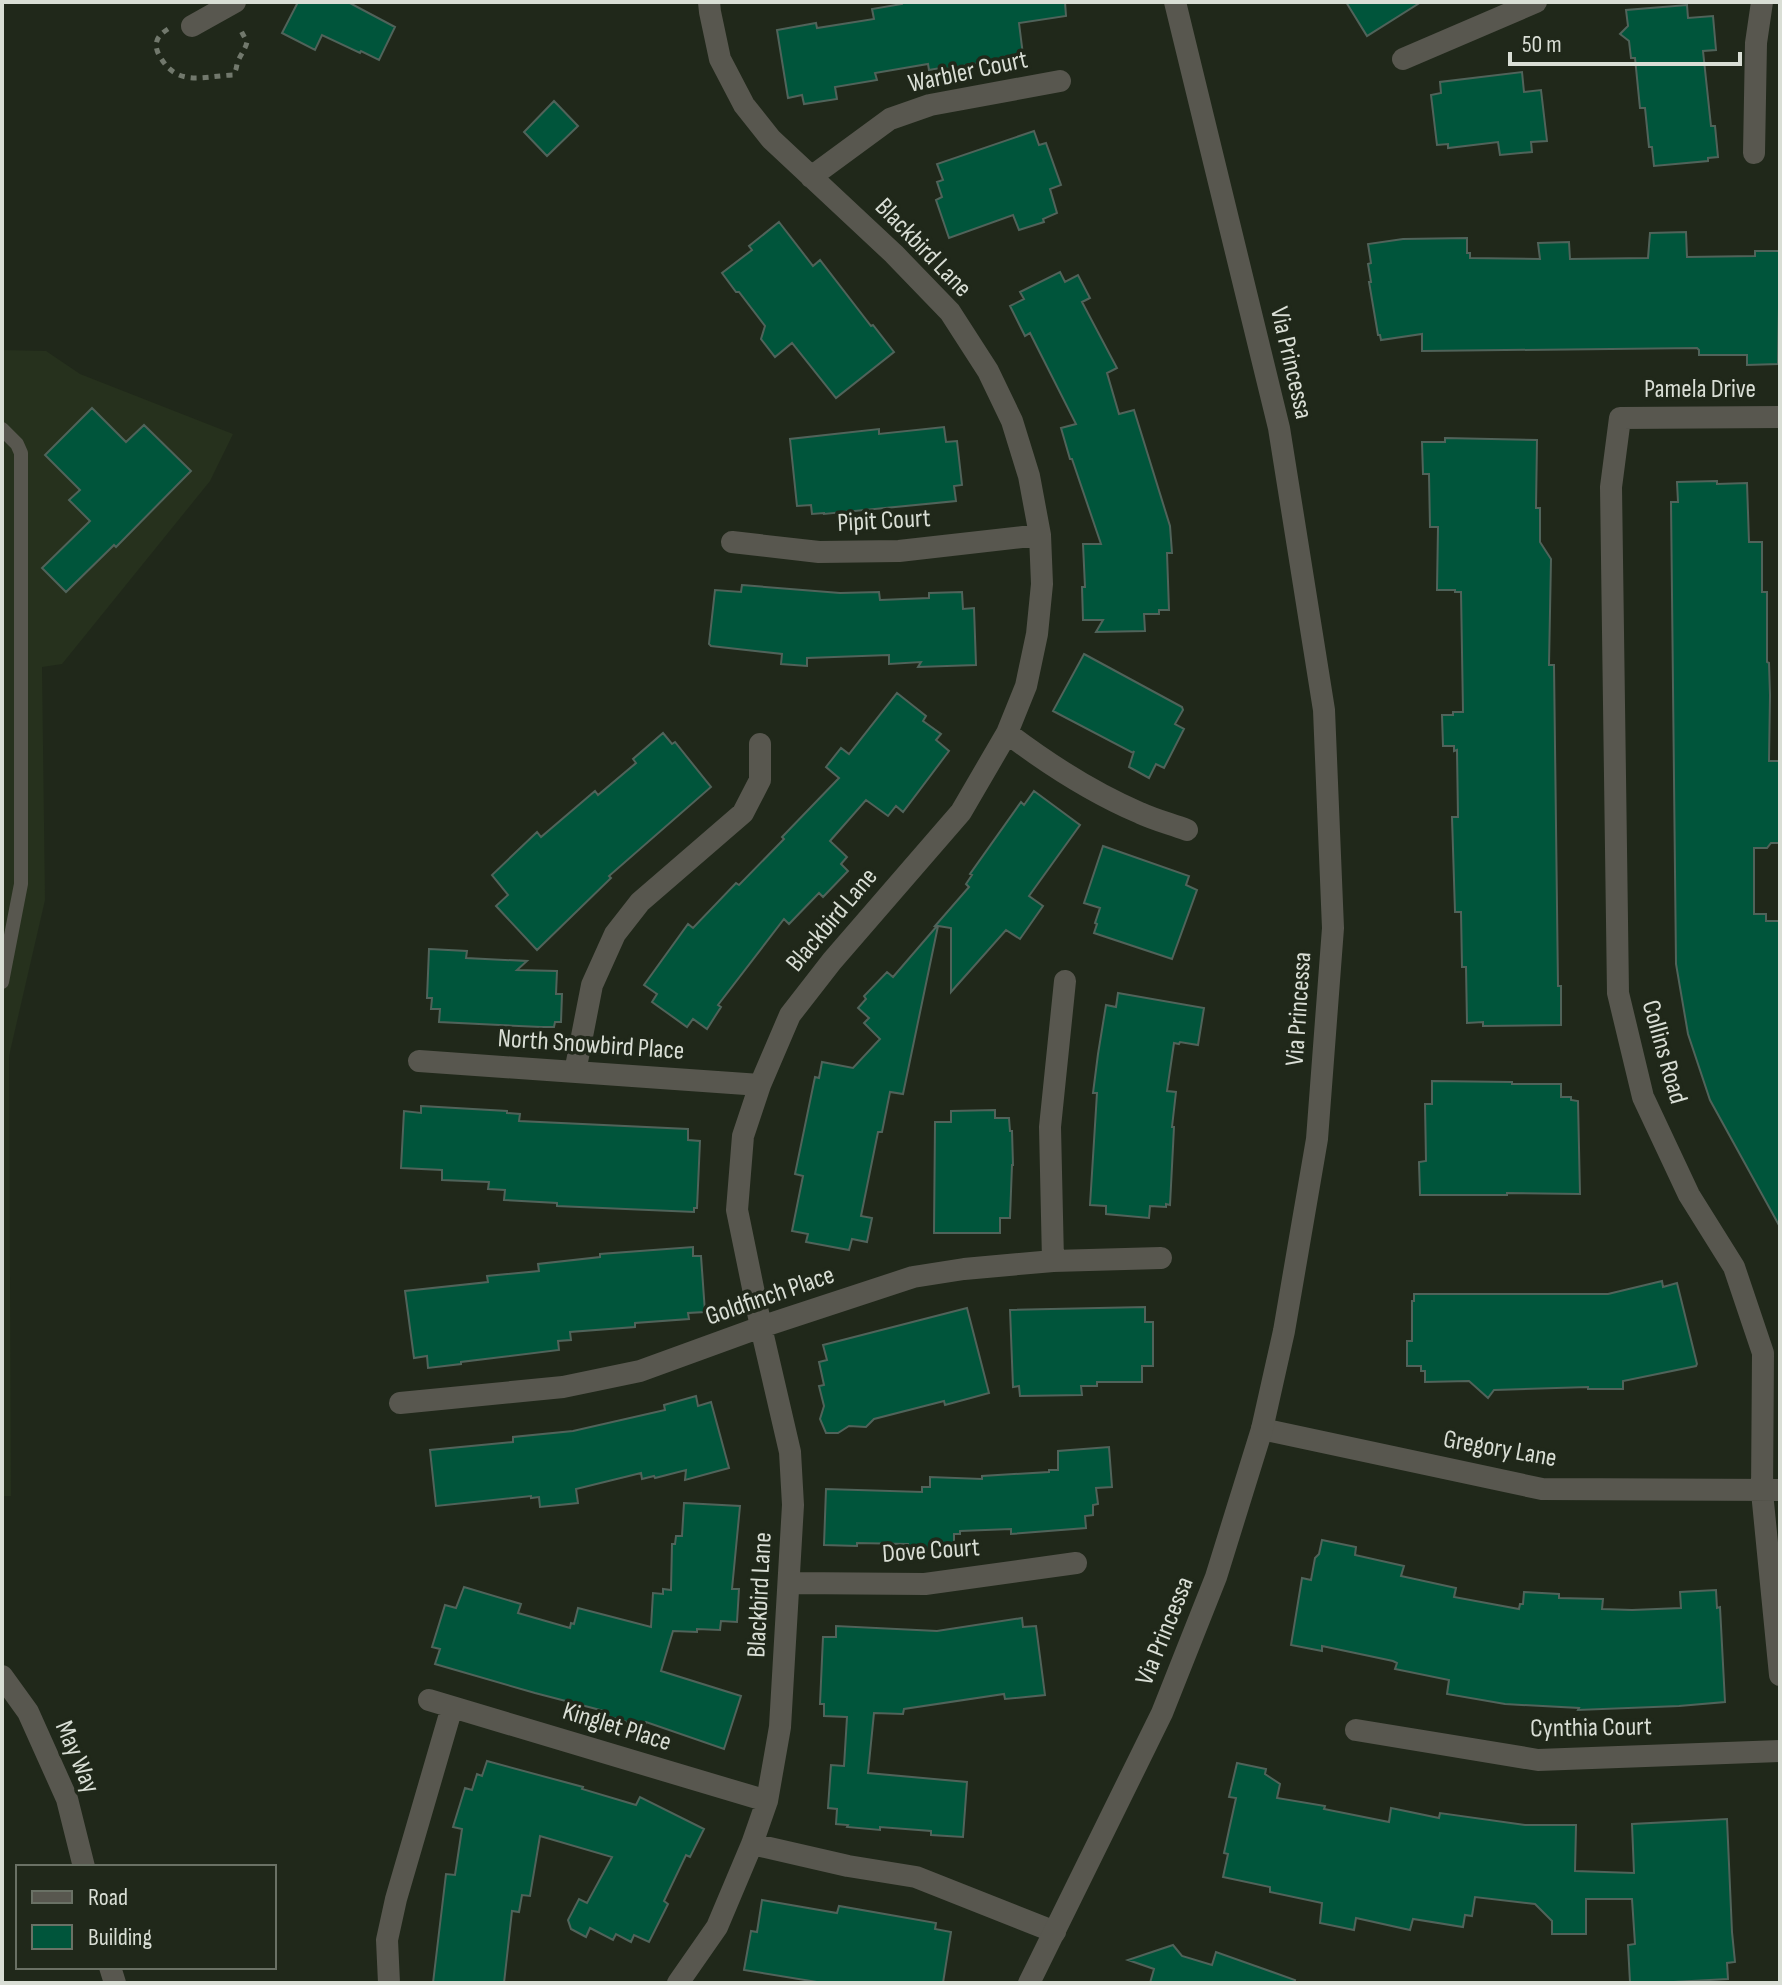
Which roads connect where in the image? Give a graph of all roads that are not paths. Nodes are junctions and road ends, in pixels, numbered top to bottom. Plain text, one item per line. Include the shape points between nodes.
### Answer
1 (235, 2) edge
2 (709, 2) edge
3 (1175, 2) edge
4 (1536, 2) edge
5 (1762, 2) edge
6 (192, 26) dead end
7 (1403, 59) dead end
8 (1060, 81) dead end
9 (1754, 153) dead end
10 (811, 177) junction
11 (1780, 417) edge
12 (1620, 418) joint
13 (2, 429) edge
14 (1040, 535) junction
15 (732, 542) dead end
16 (1007, 733) junction
17 (760, 744) dead end
18 (1187, 830) dead end
19 (1065, 981) dead end
20 (2, 982) edge
21 (419, 1061) dead end
22 (575, 1072) junction
23 (760, 1085) junction
24 (1161, 1258) dead end
25 (1053, 1261) junction
26 (761, 1327) junction
27 (400, 1403) dead end
28 (1262, 1429) junction
29 (1771, 1491) edge
30 (1076, 1563) dead end
31 (790, 1583) junction
32 (1780, 1675) edge
33 (2, 1676) edge
34 (429, 1700) dead end
35 (452, 1707) junction
36 (1356, 1730) dead end
37 (1780, 1751) edge
38 (767, 1801) junction
39 (752, 1844) junction
40 (84, 1865) edge
41 (1055, 1932) junction
42 (389, 1983) edge
43 (678, 1983) edge
44 (1029, 1983) edge

1 - 6 street
2 - 10 street, Blackbird Lane via 720,59 744,105
3 - 28 street, Via Princessa via 1279,428 1324,710 1333,928 1317,1139
4 - 7 street
5 - 9 street
8 - 10 street, Warbler Court via 930,105 890,119
10 - 14 street, Blackbird Lane via 950,312 988,371 1012,421
11 - 12 street, Pamela Drive
12 - 29 street, Collins Road via 1611,487 1618,993 1643,1097 1689,1195 1734,1267 1763,1353
13 - 20 lane via 21,453 21,884
14 - 15 street, Pipit Court via 899,551 819,552
14 - 16 street, Blackbird Lane via 1037,634 1026,686
16 - 18 street via 1103,796
16 - 23 street, Blackbird Lane via 961,812 790,1015
17 - 22 street via 760,780 743,813 640,902 615,934 592,985
19 - 25 street via 1050,1127
21 - 22 street, North Snowbird Place
22 - 23 street, North Snowbird Place
23 - 26 street, Blackbird Lane via 743,1136 737,1210
24 - 25 street, Goldfinch Place
25 - 26 street, Goldfinch Place via 913,1277
26 - 27 street, Goldfinch Place via 640,1371 563,1387
26 - 31 street, Blackbird Lane via 790,1452
28 - 29 street, Gregory Lane via 1542,1489
28 - 41 street, Via Princessa via 1216,1577 1162,1713
29 - 32 street, Collins Road
30 - 31 street, Dove Court via 925,1584
31 - 38 street, Blackbird Lane via 780,1727
33 - 40 street, May Way via 28,1712 67,1799
34 - 35 street, Kinglet Place
35 - 38 street, Kinglet Place
35 - 42 street via 396,1899 387,1940
36 - 37 street, Cynthia Court via 1538,1760
38 - 39 street, Blackbird Lane
39 - 41 street via 916,1877
39 - 43 street, Blackbird Lane via 717,1927
41 - 44 street, Via Princessa

